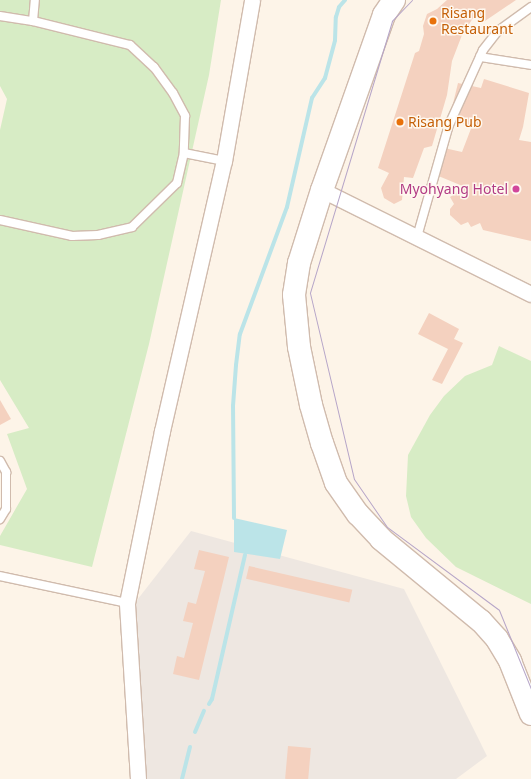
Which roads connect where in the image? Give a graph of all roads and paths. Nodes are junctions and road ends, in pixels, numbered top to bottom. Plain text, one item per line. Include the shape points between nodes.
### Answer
1 (35, 0) edge
2 (252, 0) edge
3 (394, 0) edge
4 (531, 7) edge
5 (0, 16) edge
6 (33, 21) junction
7 (480, 56) junction
8 (531, 65) edge
9 (184, 153) junction
10 (224, 161) junction
11 (322, 190) junction
12 (0, 220) edge
13 (417, 238) junction
14 (531, 294) edge
15 (0, 461) edge
16 (0, 519) edge
17 (0, 576) edge
18 (127, 603) junction
19 (531, 714) edge
20 (138, 779) edge

1 - 6 lane
2 - 10 street
3 - 11 street via 384,15
4 - 7 lane via 498,31
5 - 6 lane
6 - 9 lane via 130,46 154,67 173,93 185,116
7 - 8 lane
7 - 13 lane via 450,125
9 - 10 lane
9 - 12 lane via 176,182 132,227 98,235 72,236
10 - 18 street via 162,432
11 - 13 street
11 - 19 street via 299,263 294,295 295,320 311,404 336,483 358,514 381,539 482,621 510,661
13 - 14 street
15 - 16 lane via 6,472 6,508
17 - 18 lane
18 - 20 street

